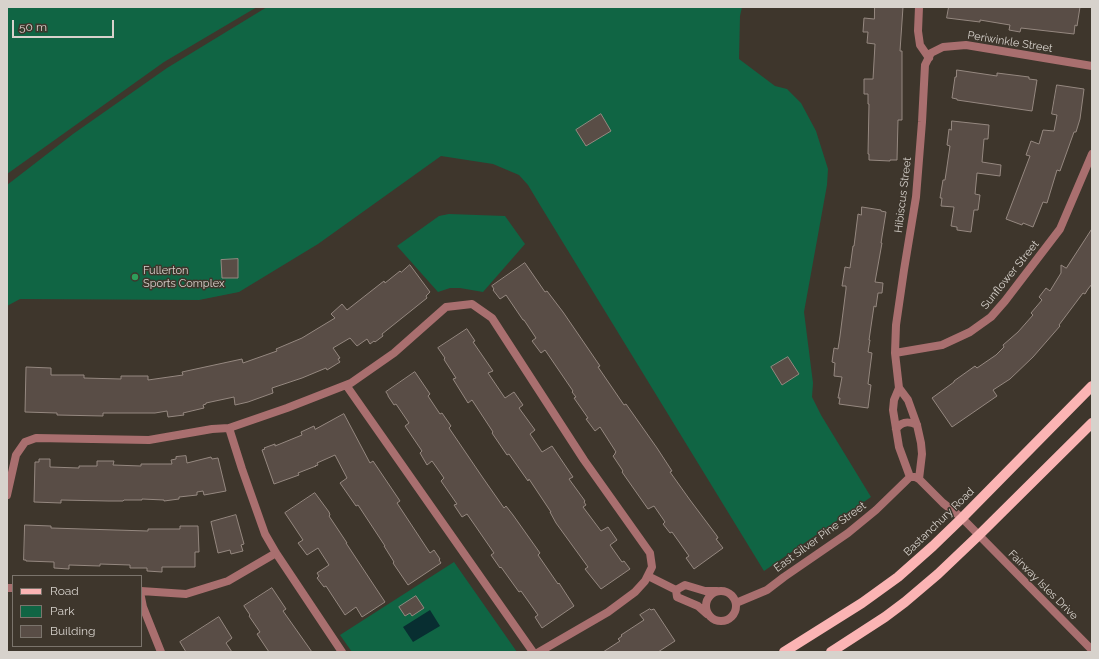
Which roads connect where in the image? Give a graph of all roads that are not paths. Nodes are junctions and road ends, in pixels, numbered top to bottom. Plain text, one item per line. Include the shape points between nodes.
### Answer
1 (919, 7) edge
2 (928, 58) junction
3 (1092, 66) edge
4 (1092, 154) edge
5 (895, 353) junction
6 (346, 385) junction
7 (1092, 386) edge
8 (899, 388) junction
9 (1092, 423) edge
10 (917, 425) junction
11 (229, 428) junction
12 (896, 429) junction
13 (910, 477) junction
14 (919, 479) junction
15 (7, 495) edge
16 (962, 518) junction
17 (979, 536) junction
18 (276, 553) junction
19 (648, 576) junction
20 (676, 590) junction
21 (142, 591) edge
22 (717, 591) junction
23 (142, 602) edge
24 (736, 603) junction
25 (708, 614) junction
26 (1092, 650) edge
27 (161, 652) edge
28 (342, 652) edge
29 (533, 652) edge
30 (540, 652) edge
31 (784, 652) edge
32 (831, 652) edge

1 - 2 street via 920,45
2 - 3 street, Periwinkle Street via 931,53 943,47 966,45
2 - 5 street, Hibiscus Street via 925,65 916,197 898,310
4 - 5 street, Sunflower Street via 1060,229 991,317 970,332 942,345
5 - 8 street, Hibiscus Street
6 - 11 street
6 - 19 street via 394,353 446,307 472,304 492,318 584,460 650,553 652,566
6 - 29 street
7 - 16 main road, Bastanchury Road
8 - 10 street, Hibiscus Street via 908,400
8 - 12 street, Hibiscus Street via 893,410
9 - 17 main road
10 - 12 street via 902,423
10 - 14 street, Hibiscus Street via 922,454
11 - 15 street via 149,440 36,438 25,442 16,455
11 - 18 street via 265,534
12 - 13 street, Hibiscus Street via 899,447
13 - 14 street
13 - 24 street, East Silver Pine Street via 848,533 767,590
14 - 16 street, Fairway Isles Drive
16 - 17 street, Fairway Isles Drive
16 - 31 main road, Bastanchury Road via 898,577
17 - 26 street, Fairway Isles Drive
17 - 32 main road via 905,602
18 - 21 street via 228,581 186,594
18 - 28 street
19 - 20 street
19 - 30 street via 635,592 608,612
20 - 22 street via 685,585 705,591
20 - 25 street via 677,597 698,606
22 - 24 street via 731,594
22 - 25 street via 707,599
23 - 27 street
24 - 25 street via 734,614 724,621 713,619

